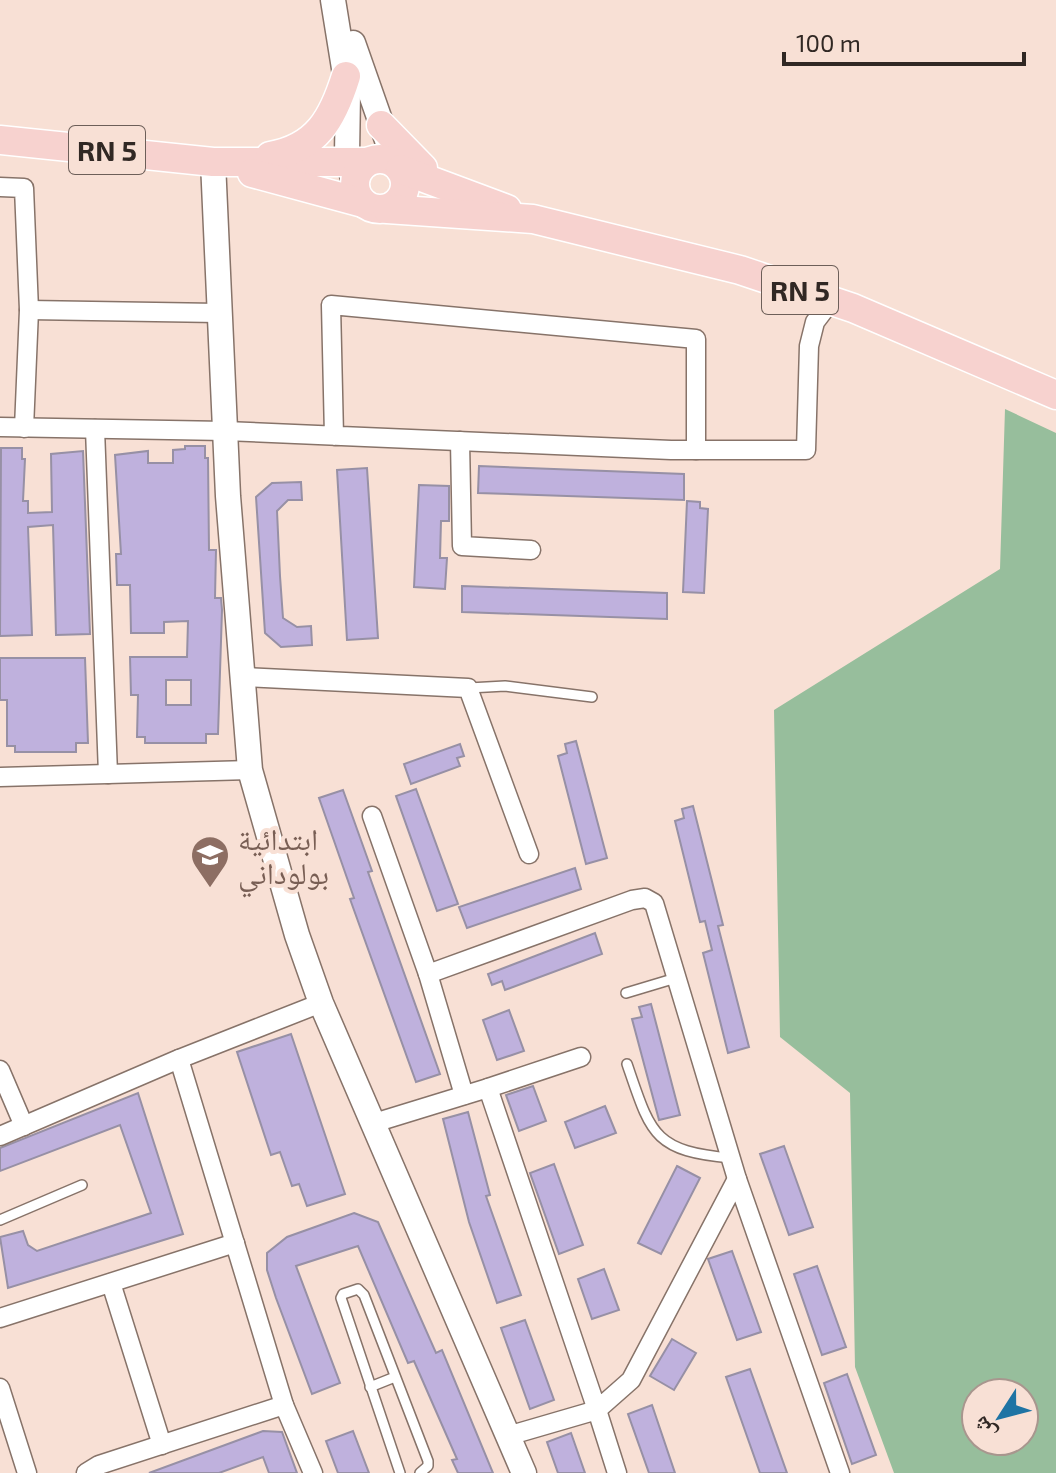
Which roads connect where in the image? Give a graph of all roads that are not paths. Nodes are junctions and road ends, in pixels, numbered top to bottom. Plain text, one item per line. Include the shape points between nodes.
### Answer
1 (336, 0) edge
2 (346, 76) junction
3 (381, 125) junction
4 (0, 140) edge
5 (213, 162) junction
6 (399, 167) junction
7 (364, 184) junction
8 (450, 186) junction
9 (0, 187) edge
10 (533, 219) junction
11 (831, 301) junction
12 (29, 310) junction
13 (218, 313) junction
14 (1056, 395) edge
15 (0, 427) edge
16 (24, 428) junction
17 (95, 429) junction
18 (225, 431) junction
19 (334, 436) junction
20 (460, 441) junction
21 (696, 450) junction
22 (531, 550) dead end
23 (243, 677) junction
24 (468, 688) junction
25 (592, 697) dead end
26 (250, 770) junction
27 (108, 774) junction
28 (0, 777) edge
29 (372, 816) dead end
30 (529, 854) dead end
31 (428, 974) junction
32 (679, 977) junction
33 (626, 993) dead end
34 (321, 1003) junction
35 (581, 1057) dead end
36 (179, 1059) junction
37 (627, 1064) dead end
38 (0, 1070) edge
39 (488, 1088) junction
40 (464, 1095) junction
41 (374, 1123) junction
42 (24, 1126) junction
43 (0, 1136) edge
44 (731, 1158) junction
45 (737, 1179) junction
46 (82, 1185) dead end
47 (0, 1220) edge
48 (235, 1243) junction
49 (111, 1283) junction
50 (0, 1318) edge
51 (395, 1377) junction
52 (370, 1387) junction
53 (0, 1388) edge
54 (284, 1405) junction
55 (597, 1410) junction
56 (511, 1435) junction
57 (162, 1445) junction
58 (27, 1473) edge
59 (86, 1473) edge
60 (313, 1473) edge
61 (400, 1473) edge
62 (420, 1473) edge
63 (524, 1473) edge
64 (617, 1473) edge
65 (840, 1473) edge

1 - 2 street
1 - 3 street
2 - 5 main road via 331,118 314,139 273,156
2 - 7 street
3 - 6 street
3 - 8 main road via 413,160
4 - 5 main road, RN 5
5 - 7 main road, RN 5
5 - 7 main road, RN 5
5 - 13 street
6 - 7 main road via 381,159
6 - 7 main road via 404,192
6 - 8 main road, RN 5
7 - 10 main road, RN 5
8 - 10 main road, RN 5
9 - 12 street via 24,188
10 - 11 main road, RN 5 via 740,270
11 - 14 main road, RN 5
11 - 21 street via 815,322 809,346 806,450
12 - 13 street
12 - 16 street
13 - 18 street
15 - 16 street
16 - 17 street
17 - 18 street
17 - 27 street
18 - 19 street
18 - 23 street
19 - 20 street
19 - 21 street via 331,305 696,339
20 - 21 street
20 - 22 street via 462,546
23 - 24 street
23 - 26 street
24 - 25 lane via 505,686
24 - 30 street
26 - 27 street
26 - 34 street
27 - 28 street
29 - 31 street
31 - 32 street via 645,898 660,915
31 - 40 street
32 - 33 lane
32 - 44 street
34 - 36 street
34 - 41 street
35 - 39 street
36 - 42 street
36 - 48 street
37 - 44 lane via 646,1119 666,1144 692,1154
38 - 42 street
39 - 40 street
39 - 55 street
40 - 41 street
41 - 56 street
42 - 43 street
44 - 45 street
45 - 55 street via 631,1380
45 - 65 street
46 - 47 lane
48 - 49 street
48 - 54 street
49 - 50 street
49 - 57 street
51 - 52 lane
51 - 52 lane via 361,1291 343,1294
51 - 62 lane via 428,1461
52 - 61 lane
53 - 58 street
54 - 57 street
54 - 60 street
55 - 56 street
55 - 64 street
56 - 63 street
57 - 59 street

